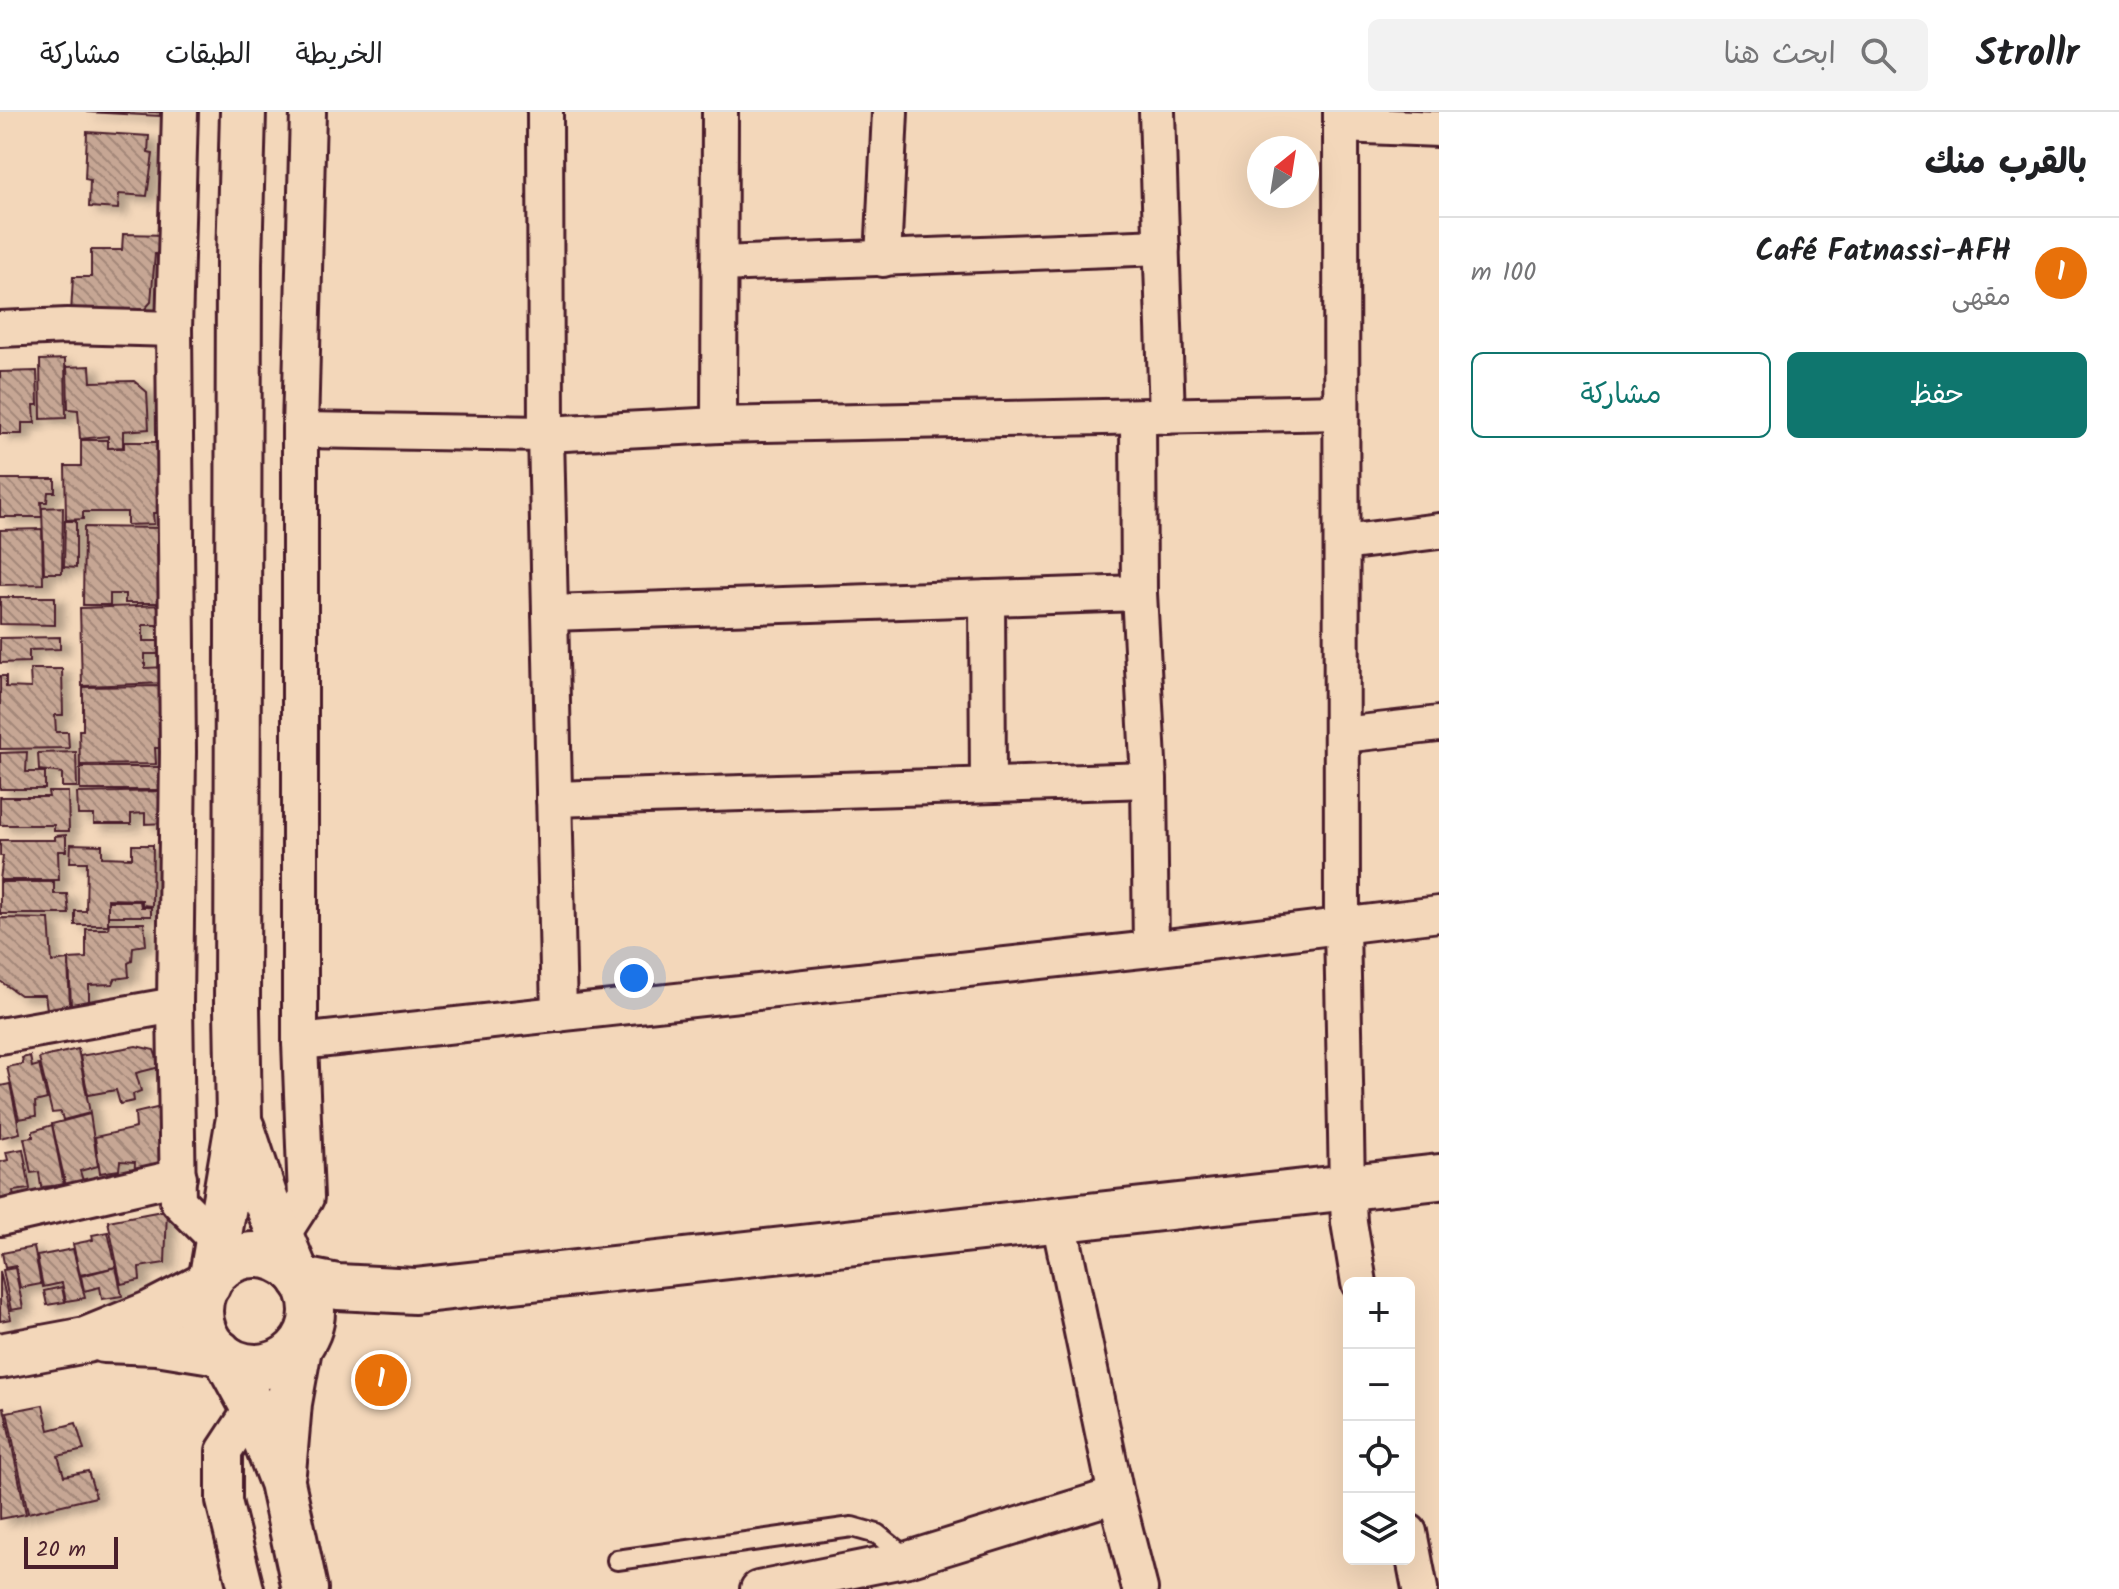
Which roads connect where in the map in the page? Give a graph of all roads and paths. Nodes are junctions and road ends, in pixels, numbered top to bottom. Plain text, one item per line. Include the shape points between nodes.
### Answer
1 (180, 112) edge
2 (243, 112) edge
3 (308, 112) edge
4 (545, 112) edge
5 (720, 112) edge
6 (890, 112) edge
7 (1157, 112) edge
8 (1342, 118) edge
9 (1439, 129) edge
10 (1162, 247) junction
11 (883, 259) junction
12 (719, 264) junction
13 (0, 329) edge
14 (174, 329) junction
15 (1340, 412) junction
16 (1153, 417) junction
17 (719, 425) junction
18 (300, 430) junction
19 (546, 434) junction
20 (1439, 531) edge
21 (1343, 543) junction
22 (1139, 593) junction
23 (987, 598) junction
24 (550, 613) junction
25 (1439, 724) edge
26 (1343, 735) junction
27 (1149, 780) junction
28 (988, 785) junction
29 (554, 799) junction
30 (1439, 914) edge
31 (1342, 925) junction
32 (1151, 949) junction
33 (175, 1005) junction
34 (559, 1014) junction
35 (0, 1036) edge
36 (300, 1042) junction
37 (239, 1118) junction
38 (179, 1177) junction
39 (1439, 1177) edge
40 (1347, 1186) junction
41 (0, 1218) edge
42 (1059, 1221) junction
43 (292, 1263) junction
44 (213, 1267) junction
45 (1358, 1277) edge
46 (415, 1291) junction
47 (86, 1340) junction
48 (303, 1342) junction
49 (0, 1356) edge
50 (223, 1356) junction
51 (253, 1407) junction
52 (282, 1482) junction
53 (1116, 1495) junction
54 (908, 1559) junction
55 (617, 1560) dead end
56 (1415, 1563) edge
57 (246, 1589) edge
58 (305, 1589) edge
59 (758, 1589) edge
60 (1140, 1589) edge
61 (1420, 1589) edge

1 - 14 street
2 - 37 street
3 - 18 street
4 - 19 street
5 - 12 street
6 - 11 street
7 - 10 street
8 - 9 street
8 - 15 street
10 - 11 street
10 - 16 street
11 - 12 street
12 - 17 street
13 - 14 street
14 - 33 street
15 - 16 street
15 - 21 street
16 - 17 street
16 - 22 street
17 - 19 street
18 - 19 street
18 - 36 street
19 - 24 street
20 - 21 street
21 - 26 street
22 - 23 street
22 - 27 street
23 - 24 street
23 - 28 street
24 - 29 street
25 - 26 street
26 - 31 street
27 - 28 street
27 - 32 street
28 - 29 street
29 - 34 street
30 - 31 street
31 - 32 street
31 - 40 street
32 - 34 street
33 - 35 street
33 - 38 street
34 - 36 street
36 - 43 street via 306,1198
37 - 43 street
37 - 44 street
38 - 41 street
38 - 44 street via 178,1201
39 - 40 street
40 - 42 street
40 - 45 street
42 - 46 street
42 - 53 street
43 - 44 street via 244,1256
43 - 46 street via 338,1287
43 - 48 street via 312,1302
44 - 47 street via 150,1314
44 - 50 street via 200,1311 203,1330
46 - 48 street via 342,1319
47 - 49 street
47 - 50 street via 157,1342
48 - 50 street via 282,1362 264,1367 245,1367
48 - 52 street via 289,1403
50 - 51 street
51 - 52 street
51 - 57 street via 224,1451 224,1501
52 - 58 street
53 - 54 street
53 - 60 street
54 - 55 lane via 877,1534 852,1527
54 - 59 street
56 - 61 street

